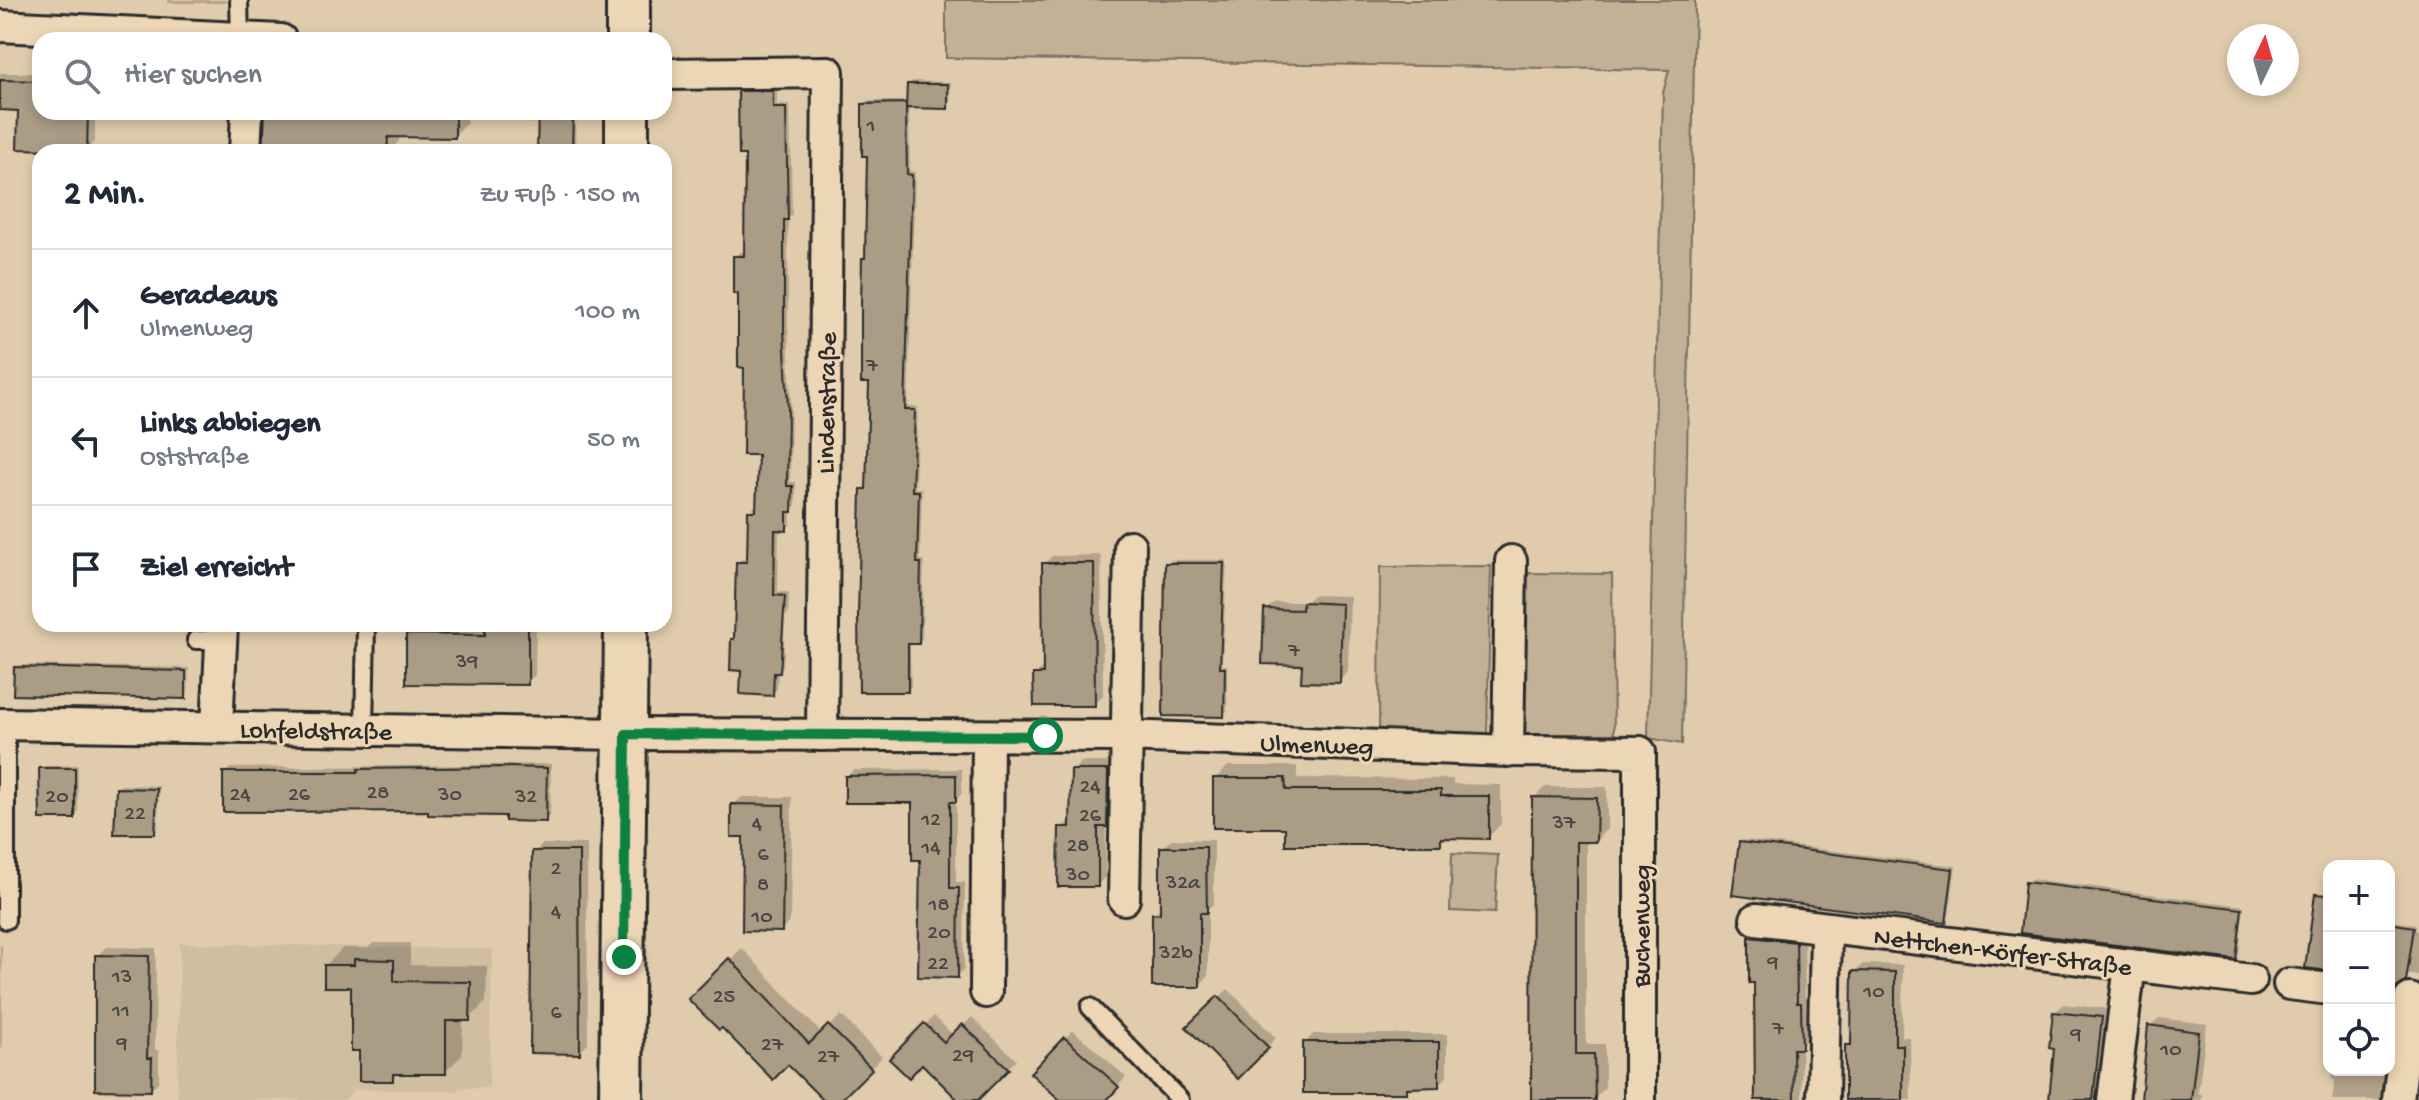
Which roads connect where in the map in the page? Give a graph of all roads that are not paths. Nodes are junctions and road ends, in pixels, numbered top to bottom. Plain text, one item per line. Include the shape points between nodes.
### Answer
1 (239, 0) edge
2 (628, 0) edge
3 (0, 26) edge
4 (114, 32) edge
5 (246, 32) edge
6 (628, 32) edge
7 (672, 74) edge
8 (247, 120) edge
9 (627, 120) edge
10 (245, 144) edge
11 (627, 144) edge
12 (1130, 546) dead end
13 (1511, 561) dead end
14 (366, 632) edge
15 (626, 632) edge
16 (213, 635) edge
17 (3, 724) edge
18 (217, 727) junction
19 (364, 730) junction
20 (626, 734) junction
21 (822, 735) junction
22 (988, 736) junction
23 (1125, 736) junction
24 (1508, 751) junction
25 (1640, 752) joint
26 (1124, 899) dead end
27 (1756, 919) dead end
28 (6, 920) dead end
29 (1826, 929) junction
30 (2130, 965) junction
31 (2251, 980) dead end
32 (2289, 984) dead end
33 (2323, 988) edge
34 (986, 992) dead end
35 (2406, 999) edge
36 (1090, 1007) dead end
37 (621, 1100) edge
38 (1180, 1100) edge
39 (1640, 1100) edge
40 (1823, 1100) edge
41 (2113, 1100) edge
42 (2398, 1100) edge

1 - 5 lane
2 - 6 main road
3 - 4 street
7 - 21 street, Lindenstraße via 828,72
8 - 10 street
9 - 11 main road
12 - 23 street
13 - 24 street
14 - 19 lane
15 - 20 main road
16 - 18 street
17 - 18 street, Lohfeldstraße
17 - 28 lane, Lohfeldstraße
18 - 19 street, Lohfeldstraße
19 - 20 street, Lohfeldstraße
20 - 21 street, Ulmenweg
20 - 37 main road
21 - 22 street, Ulmenweg
22 - 23 street, Ulmenweg
22 - 34 street
23 - 24 street, Ulmenweg
23 - 26 street
24 - 25 street, Ulmenweg
25 - 39 street, Buchenweg
27 - 29 street, Nettchen-Körfer-Straße
29 - 30 street, Nettchen-Körfer-Straße
29 - 40 street
30 - 31 street, Nettchen-Körfer-Straße
30 - 41 street
32 - 33 street
35 - 42 street
36 - 38 lane

